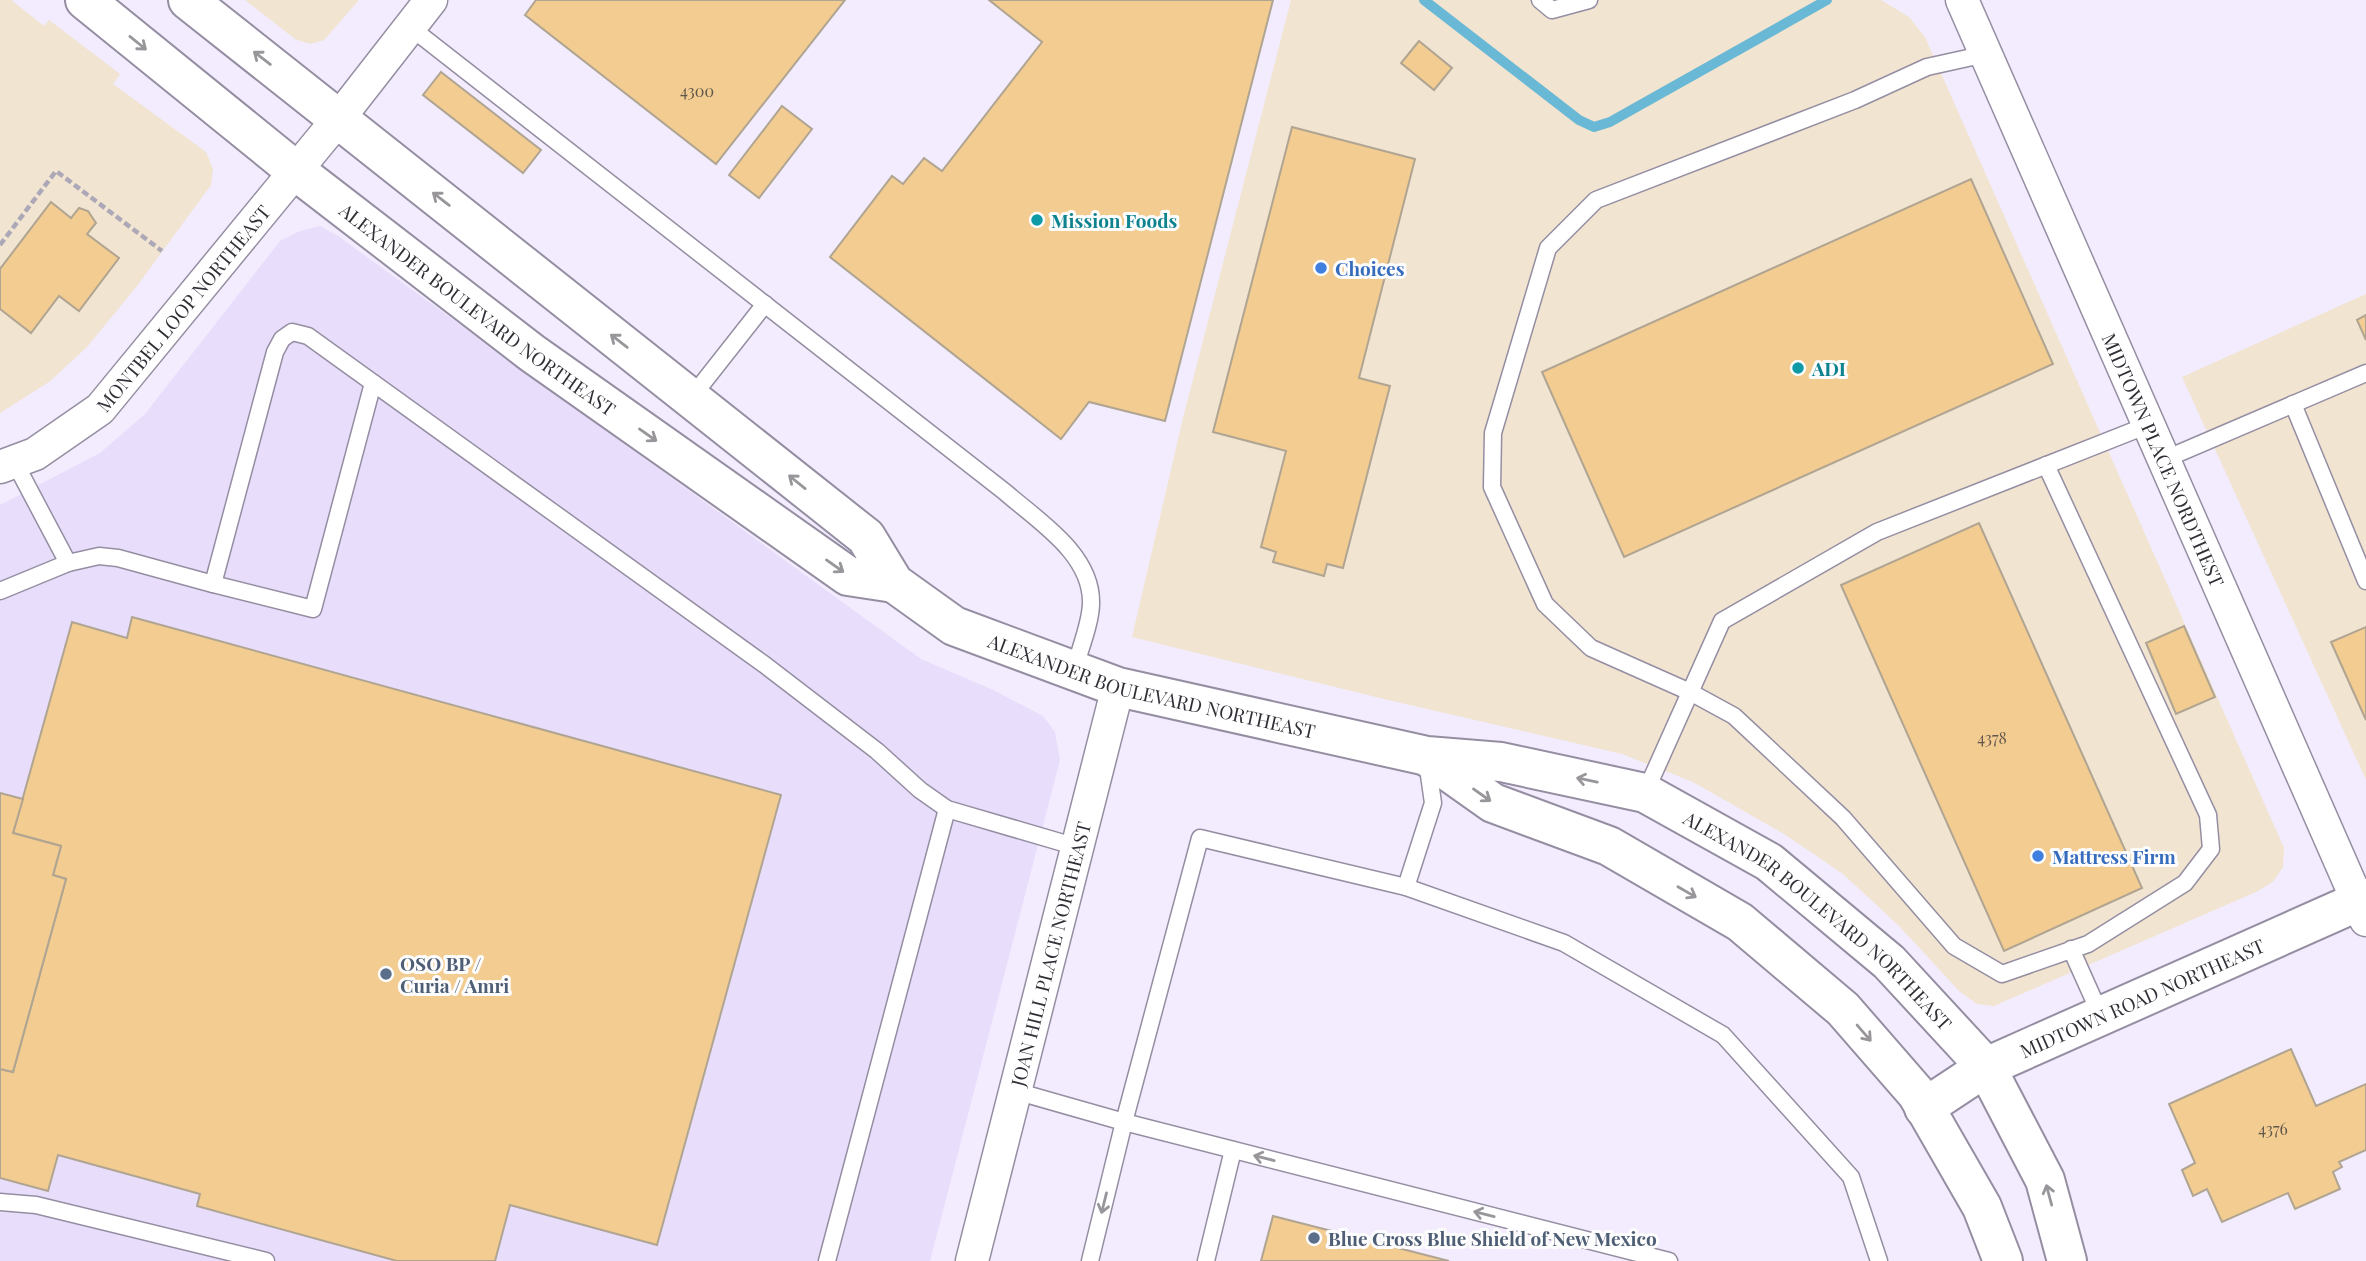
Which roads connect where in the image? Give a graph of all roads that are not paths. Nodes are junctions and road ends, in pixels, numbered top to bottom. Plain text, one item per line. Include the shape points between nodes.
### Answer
1 (85, 0) edge
2 (188, 0) edge
3 (431, 0) edge
4 (1540, 0) edge
5 (1589, 0) edge
6 (1962, 0) edge
7 (410, 27) junction
8 (1986, 54) junction
9 (339, 118) junction
10 (296, 171) junction
11 (765, 304) junction
12 (2366, 373) edge
13 (373, 383) junction
14 (691, 398) junction
15 (2293, 404) junction
16 (2148, 425) junction
17 (2164, 460) junction
18 (7, 464) edge
19 (2046, 465) junction
20 (68, 563) junction
21 (2366, 581) edge
22 (894, 583) junction
23 (213, 584) junction
24 (0, 591) edge
25 (1074, 671) junction
26 (1118, 687) junction
27 (1690, 692) junction
28 (1427, 756) junction
29 (1645, 793) junction
30 (947, 809) junction
31 (1077, 846) junction
32 (1406, 887) junction
33 (2363, 906) edge
34 (2071, 949) junction
35 (2101, 1016) junction
36 (1986, 1067) junction
37 (1015, 1091) junction
38 (1924, 1108) junction
39 (1124, 1122) junction
40 (1233, 1150) junction
41 (0, 1202) edge
42 (266, 1261) edge
43 (827, 1261) edge
44 (972, 1261) edge
45 (1090, 1261) edge
46 (1206, 1261) edge
47 (1669, 1261) edge
48 (1879, 1261) edge
49 (2003, 1261) edge
50 (2067, 1261) edge

1 -> 10 street, ALEXANDER BOULEVARD NORTHEAST
9 -> 2 street, ALEXANDER BOULEVARD NORTHEAST
3 - 7 street, MONTBEL LOOP NORTHEAST
4 - 5 lane via 1552,10
6 - 8 street, MIDTOWN PLACE NORDTHEST
7 - 9 street, MONTBEL LOOP NORTHEAST
7 - 11 lane
8 - 16 street, MIDTOWN PLACE NORDTHEST
8 - 27 lane via 1927,67 1855,100 1597,200 1548,248 1493,433 1492,487 1545,604 1591,648
9 - 10 street, MONTBEL LOOP NORTHEAST
14 -> 9 street, ALEXANDER BOULEVARD NORTHEAST
10 - 18 street, MONTBEL LOOP NORTHEAST via 100,408 35,454
10 -> 22 street, ALEXANDER BOULEVARD NORTHEAST via 532,353 848,576
11 - 14 lane
11 - 25 lane via 1070,547 1090,586 1091,605
12 - 15 lane
13 - 23 lane via 313,609
13 - 23 lane via 308,336 292,332 282,339
13 - 30 lane via 765,665
22 -> 14 street, ALEXANDER BOULEVARD NORTHEAST via 866,537
15 - 17 lane
15 - 21 lane
16 - 17 street, MIDTOWN PLACE NORDTHEST
16 - 19 lane
17 - 33 street, MIDTOWN PLACE NORDTHEST
18 - 20 lane
19 - 27 lane via 1877,532 1722,621
19 - 34 lane via 2207,815 2211,849 2185,883 2088,944
20 - 23 lane via 99,556 118,558
20 - 24 lane
22 - 25 street, ALEXANDER BOULEVARD NORTHEAST via 954,626
25 - 26 street, ALEXANDER BOULEVARD NORTHEAST
26 - 28 street, ALEXANDER BOULEVARD NORTHEAST
26 - 31 street, JOAN HILL PLACE NORTHEAST
27 - 29 lane
27 - 34 lane via 1734,716 1843,818 1954,946 2002,974
29 -> 28 street, ALEXANDER BOULEVARD NORTHEAST via 1502,762
28 - 32 lane via 1433,803
28 -> 38 street, ALEXANDER BOULEVARD NORTHEAST via 1493,803 1609,846 1740,922 1843,1009
29 - 36 street, ALEXANDER BOULEVARD NORTHEAST via 1769,862 1889,962
30 - 31 lane
30 - 43 lane
31 - 37 street, JOAN HILL PLACE NORTHEAST
32 - 39 lane via 1200,838
32 - 48 lane via 1564,943 1723,1035 1851,1177
33 - 35 street, MIDTOWN ROAD NORTHEAST
34 - 35 lane
35 - 36 street, MIDTOWN ROAD NORTHEAST
36 - 38 street, MIDTOWN ROAD NORTHEAST
50 -> 36 street, ALEXANDER BOULEVARD NORTHEAST via 2045,1180
37 - 39 lane
37 - 44 street, JOAN HILL PLACE NORTHEAST
38 - 49 street, ALEXANDER BOULEVARD NORTHEAST via 1982,1207
39 - 40 lane
39 -> 45 lane
40 - 46 lane
47 -> 40 lane
41 - 42 lane via 36,1205

